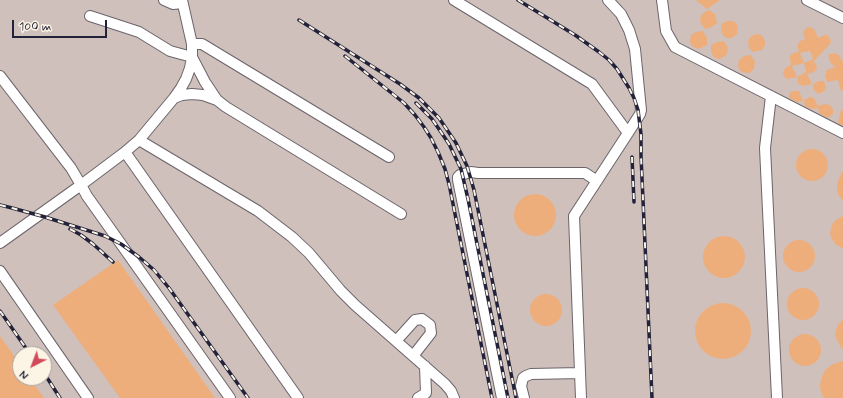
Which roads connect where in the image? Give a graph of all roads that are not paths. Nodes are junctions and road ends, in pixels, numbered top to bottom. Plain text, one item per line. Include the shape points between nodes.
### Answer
1 (164, 0) edge
2 (454, 0) edge
3 (608, 0) edge
4 (662, 0) edge
5 (807, 0) edge
6 (182, 1) edge
7 (90, 16) dead end
8 (843, 18) edge
9 (192, 44) junction
10 (192, 57) junction
11 (0, 76) edge
12 (770, 96) junction
13 (174, 98) junction
14 (217, 100) junction
15 (628, 132) junction
16 (843, 133) edge
17 (139, 140) junction
18 (125, 152) junction
19 (389, 157) dead end
20 (597, 181) junction
21 (81, 186) junction
22 (400, 214) dead end
23 (0, 243) edge
24 (0, 271) edge
25 (396, 342) junction
26 (413, 356) junction
27 (425, 366) junction
28 (580, 373) junction
29 (88, 398) edge
30 (230, 398) edge
31 (298, 398) edge
32 (418, 398) edge
33 (454, 398) edge
34 (502, 398) edge
35 (524, 398) edge
36 (581, 398) edge
37 (777, 398) edge

1 - 6 lane via 173,4
2 - 15 lane via 592,84
3 - 15 lane via 621,14 635,49 641,110
4 - 12 lane via 666,31 674,47
5 - 8 lane
6 - 9 lane
7 - 10 lane via 139,32 170,51
9 - 10 lane
9 - 19 lane via 202,44
10 - 13 lane via 186,79
10 - 14 lane via 204,82
11 - 21 lane via 71,168
12 - 16 lane
12 - 37 lane via 765,148
13 - 14 lane via 192,94
13 - 17 lane
14 - 22 lane
15 - 20 lane
17 - 18 lane
17 - 25 lane via 258,211 292,237 341,291
18 - 21 lane
18 - 31 lane
20 - 28 lane via 574,216
20 - 34 lane via 585,174 471,172 458,177
21 - 23 lane
21 - 30 lane
24 - 29 lane
25 - 26 lane
25 - 26 lane via 415,320 422,319 430,325 431,333
26 - 27 lane
27 - 32 lane via 426,393
27 - 33 lane via 445,384
28 - 35 lane via 526,376 521,386
28 - 36 lane

